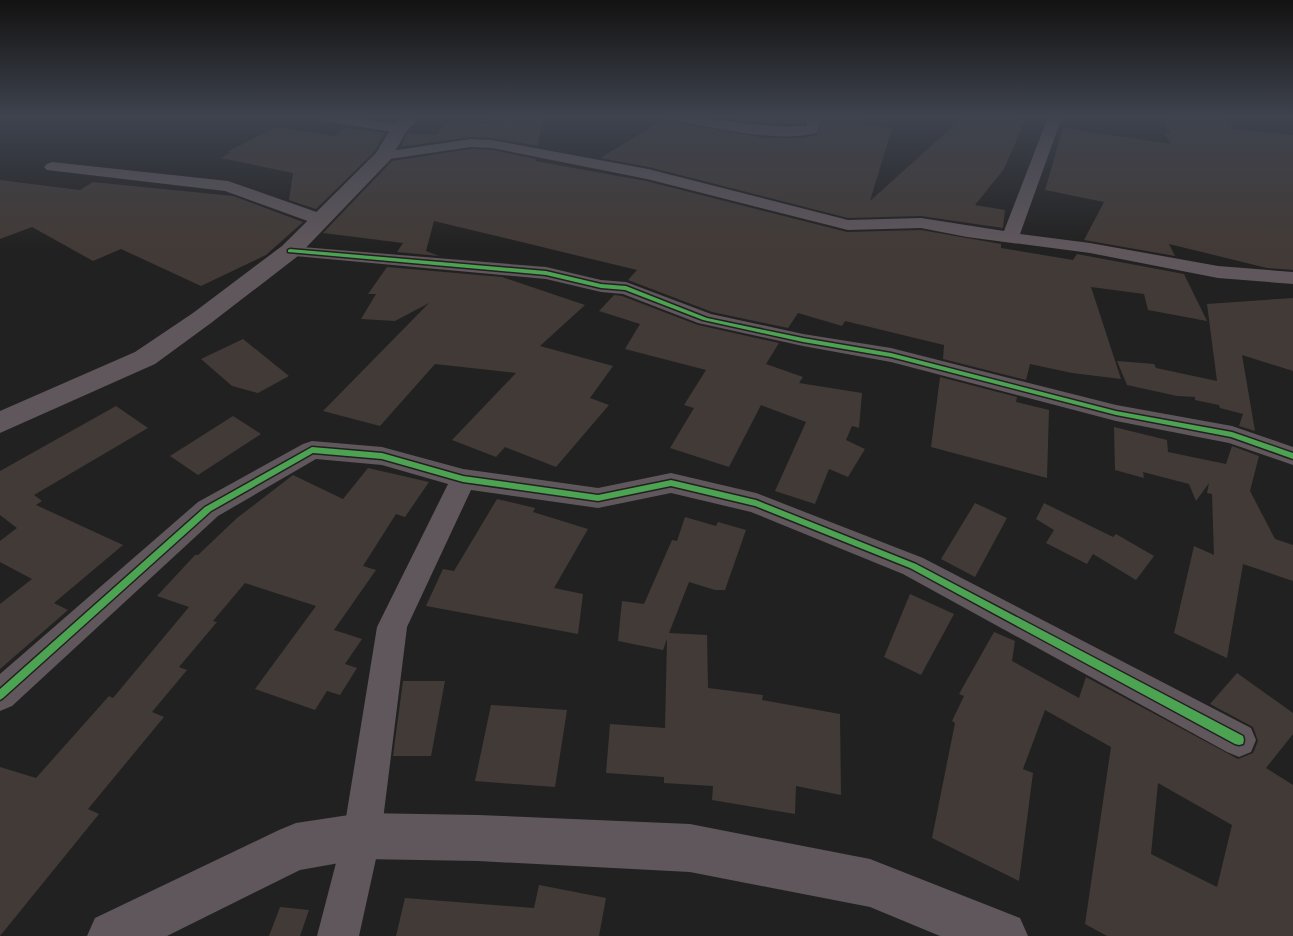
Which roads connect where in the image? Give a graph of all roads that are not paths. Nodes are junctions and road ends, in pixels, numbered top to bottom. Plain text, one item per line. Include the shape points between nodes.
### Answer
1 (378, 161) edge
2 (579, 161) edge
3 (1039, 161) edge
4 (52, 167) dead end
5 (319, 219) junction
6 (1010, 238) junction
7 (290, 251) junction
8 (1293, 278) edge
9 (0, 423) edge
10 (1293, 456) edge
11 (463, 479) junction
12 (0, 695) edge
13 (1239, 740) dead end
14 (362, 836) junction
15 (113, 936) edge
16 (338, 936) edge
17 (1002, 936) edge

1 - 5 street
2 - 6 street via 648,174 848,225 921,223
3 - 6 street
4 - 5 street via 228,186
5 - 7 street
6 - 8 street via 1090,248 1218,272
7 - 9 street via 145,358
7 - 10 street via 546,273 626,288 705,319 891,355 1116,413 1232,435
11 - 12 street via 382,456 312,450 208,509
11 - 13 street via 598,498 671,483 756,503 913,566
11 - 14 street via 392,627
14 - 15 street via 296,847
14 - 16 street
14 - 17 street via 478,837 690,848 870,883

